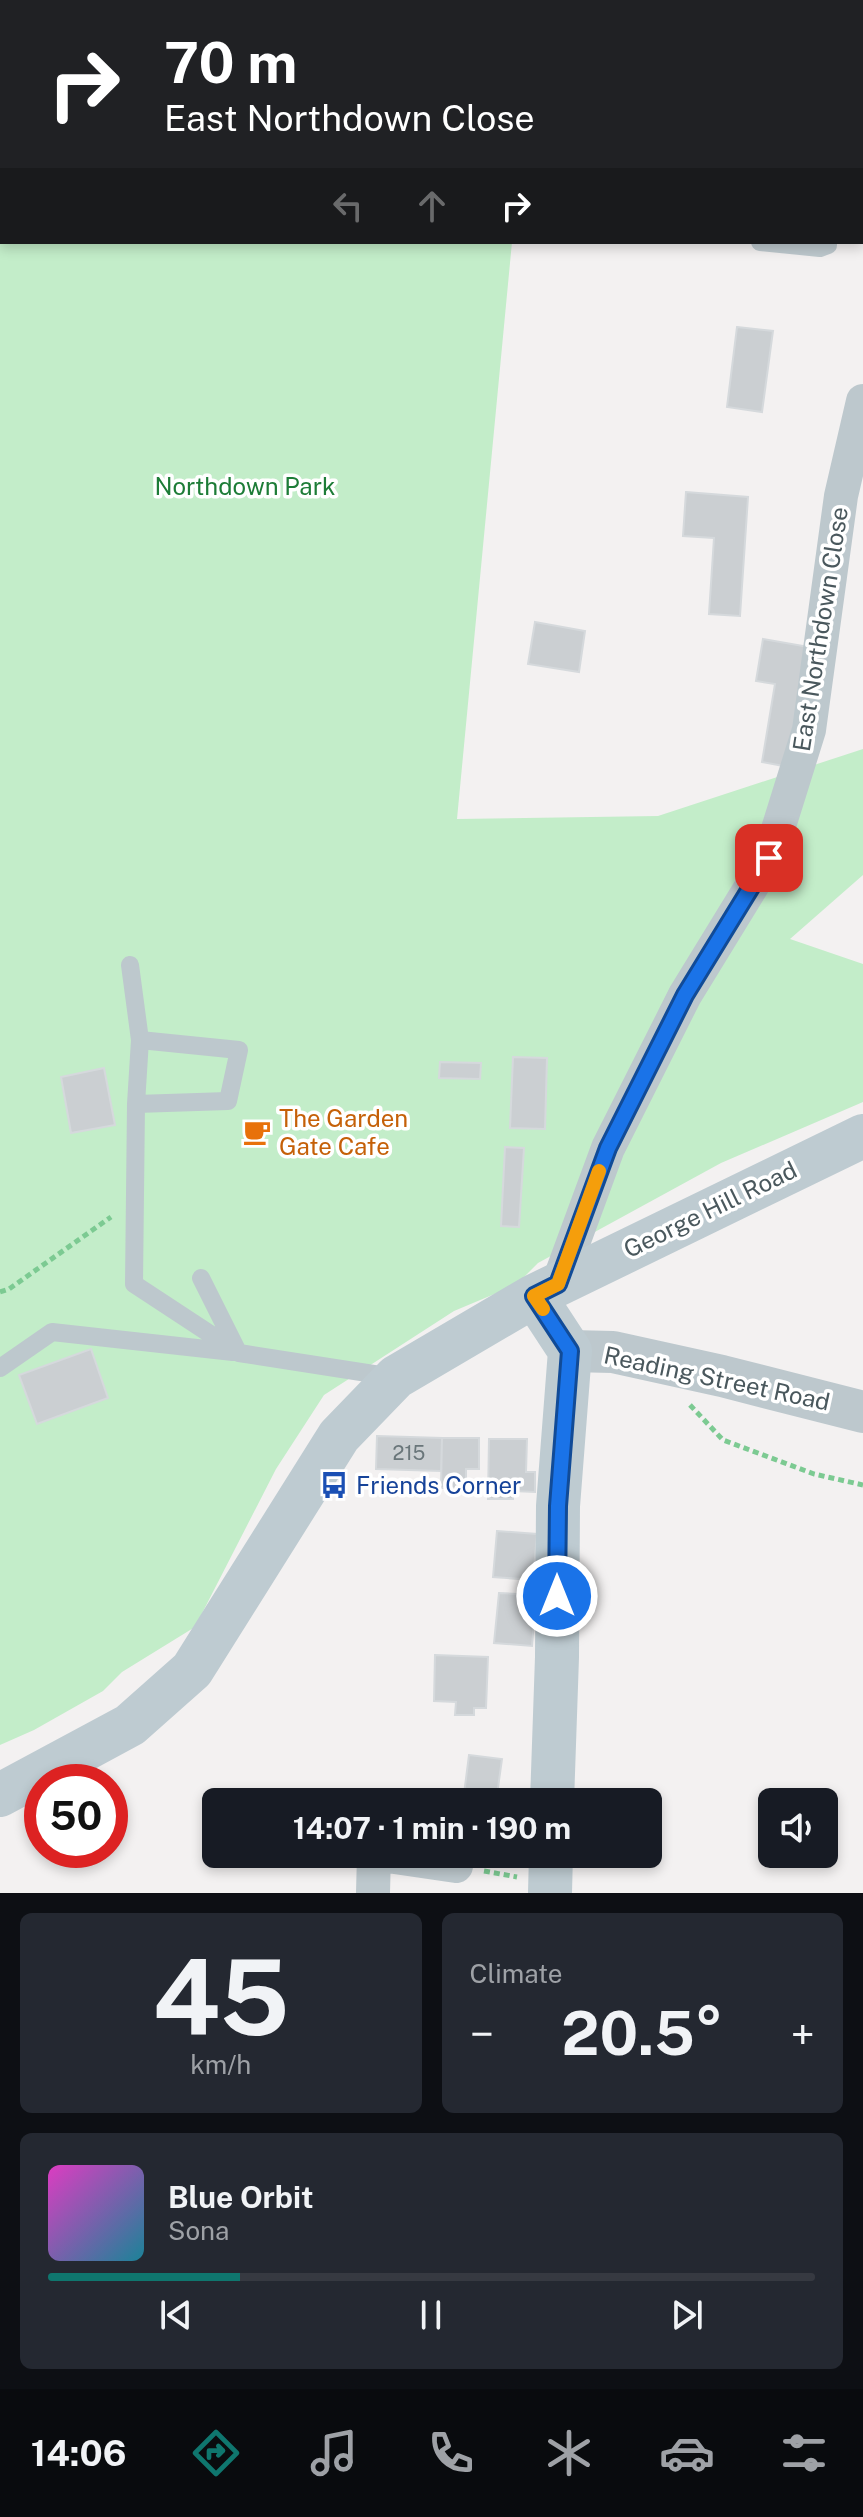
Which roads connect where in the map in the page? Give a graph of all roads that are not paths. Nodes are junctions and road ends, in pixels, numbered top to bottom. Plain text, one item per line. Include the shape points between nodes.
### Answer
1 (780, 244) edge
2 (828, 244) edge
3 (863, 401) edge
4 (856, 464) edge
5 (130, 965) dead end
6 (140, 1040) junction
7 (136, 1104) junction
8 (863, 1136) edge
9 (201, 1278) dead end
10 (546, 1290) junction
11 (570, 1351) junction
12 (239, 1353) junction
13 (0, 1368) edge
14 (396, 1377) junction
15 (863, 1412) edge
16 (552, 1788) edge
17 (0, 1795) edge
18 (374, 1868) edge
19 (373, 1893) edge

1 - 2 lane
3 - 4 street, East Northdown Close
4 - 10 street, East Northdown Close via 841,496 809,730 769,858 685,995 608,1148
5 - 6 lane
6 - 7 lane
6 - 7 lane via 239,1050 228,1101
7 - 12 lane via 134,1284
8 - 10 main road, George Hill Road
9 - 12 lane
10 - 11 main road
10 - 14 main road, George Hill Road
11 - 15 street, Reading Street Road via 613,1352
11 - 16 main road via 558,1506
12 - 13 lane via 52,1332
12 - 14 lane
14 - 17 main road, George Hill Road via 339,1436 192,1670 130,1725
18 - 19 street

